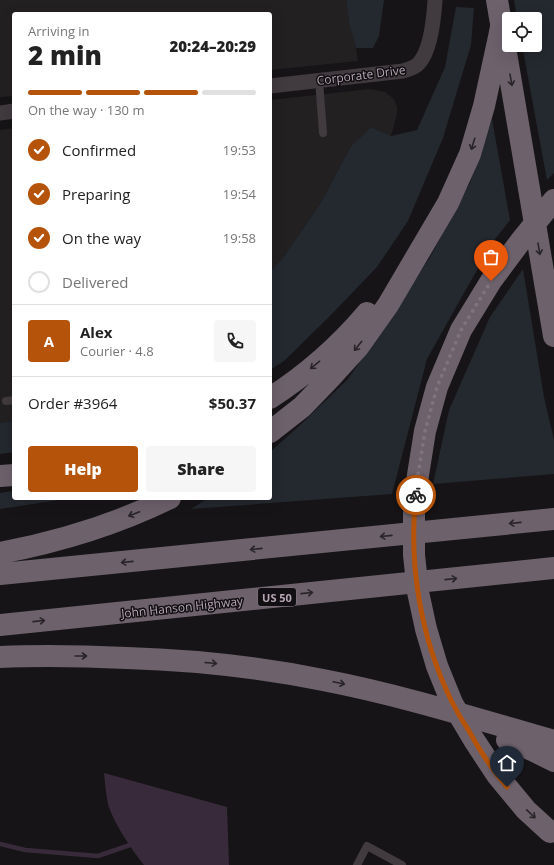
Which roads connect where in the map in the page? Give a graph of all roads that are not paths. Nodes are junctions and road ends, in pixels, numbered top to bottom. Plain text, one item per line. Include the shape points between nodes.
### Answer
1 (435, 0) edge
2 (497, 0) edge
3 (504, 0) edge
4 (319, 80) junction
5 (272, 86) edge
6 (12, 111) edge
7 (0, 113) edge
8 (323, 133) dead end
9 (554, 200) edge
10 (425, 242) junction
11 (554, 336) edge
12 (272, 397) edge
13 (272, 430) edge
14 (12, 475) edge
15 (0, 476) edge
16 (166, 500) edge
17 (554, 519) edge
18 (0, 553) edge
19 (554, 568) edge
20 (0, 574) edge
21 (0, 625) edge
22 (0, 657) edge
23 (376, 691) junction
24 (554, 741) edge
25 (554, 761) edge
26 (552, 834) edge
27 (357, 865) edge
28 (402, 865) edge

1 - 4 street, Corporate Drive via 429,44 424,56 412,68
2 -> 11 highway, bridge
3 -> 10 highway via 500,37 470,154 448,203
4 - 5 street, Corporate Drive
4 - 8 lane
6 - 7 street
9 -> 26 highway, bridge via 491,281 461,330 437,387 425,431 414,513 414,555 418,592 436,666 452,703 497,775 526,810
10 -> 12 highway via 351,332 319,361
10 -> 13 highway via 388,305 359,346 302,407
14 - 15 highway
16 -> 18 highway via 103,526
17 -> 20 highway
21 -> 19 highway, John Hanson Highway / US 50
22 -> 23 highway via 91,656 168,659 272,671
23 - 24 highway
23 - 25 highway via 466,724
27 - 28 lane via 367,846

